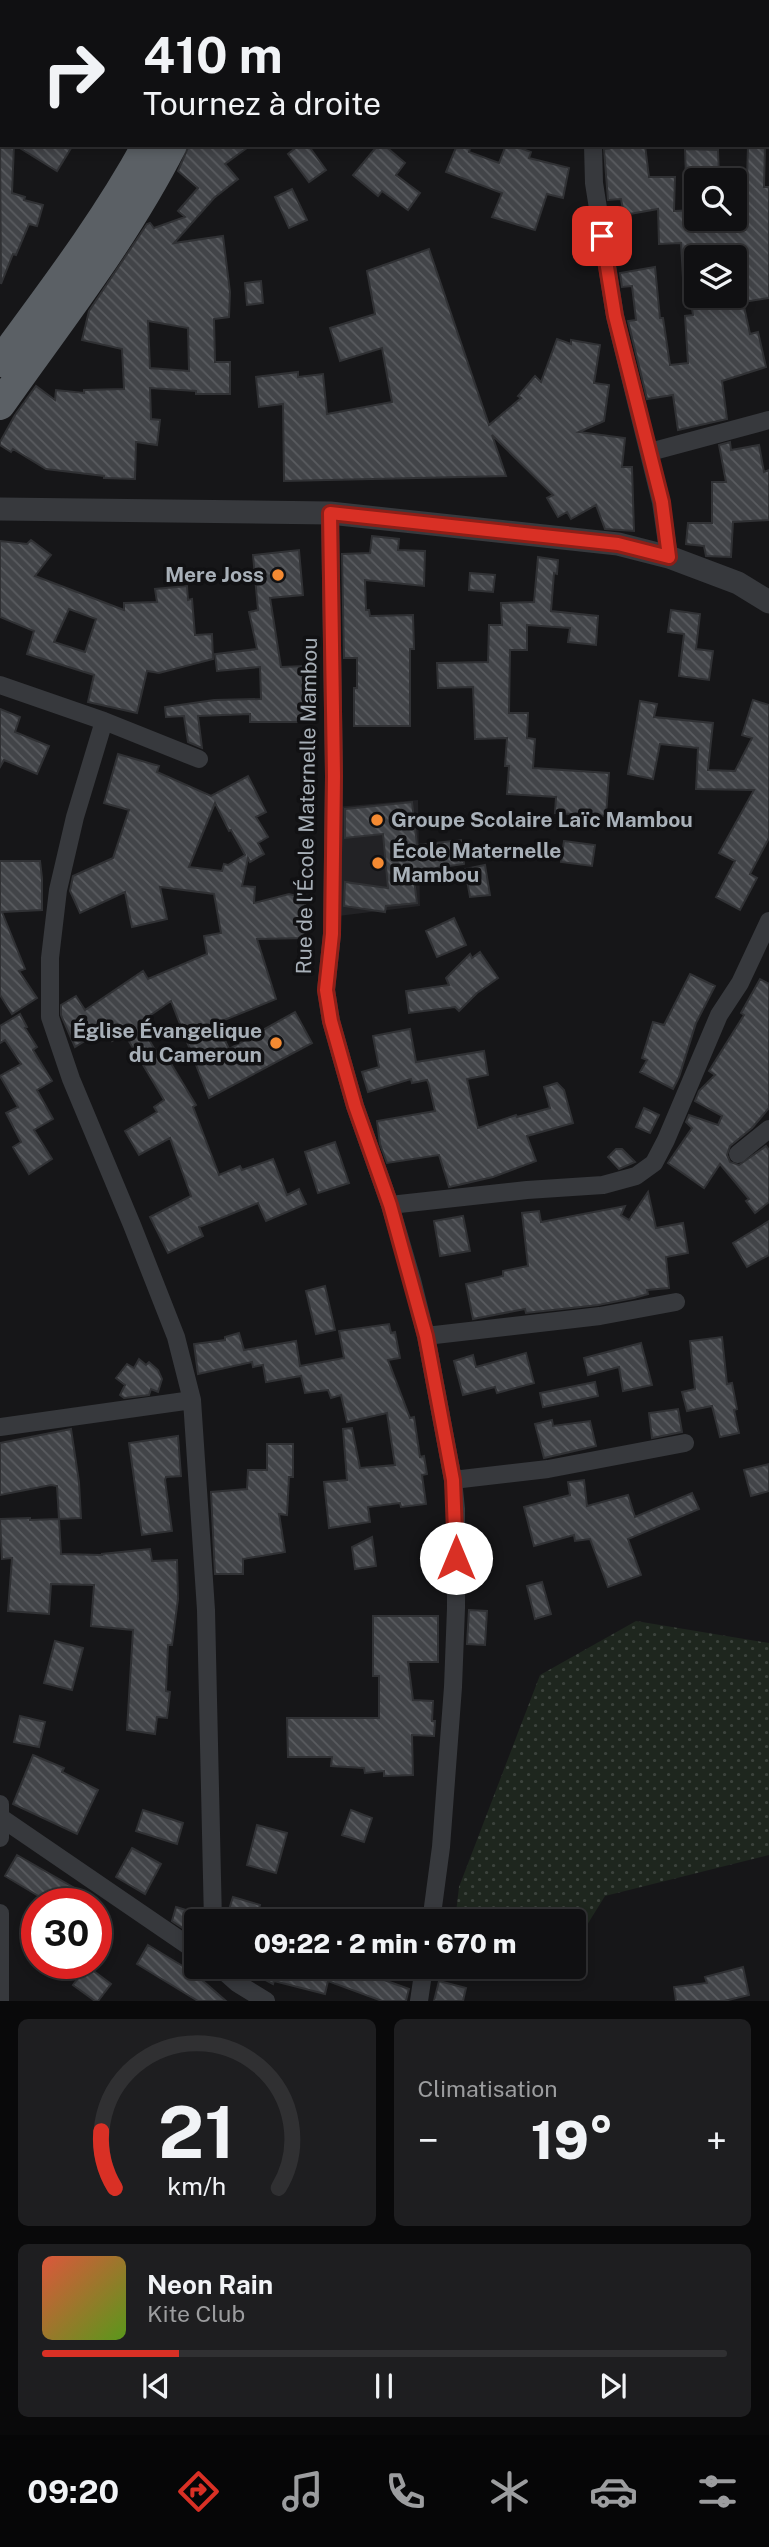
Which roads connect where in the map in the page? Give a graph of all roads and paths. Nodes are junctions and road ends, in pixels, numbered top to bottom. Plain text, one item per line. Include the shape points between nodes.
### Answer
1 (146, 147) edge
2 (171, 147) edge
3 (593, 147) edge
4 (8, 371) edge
5 (0, 405) edge
6 (769, 420) edge
7 (650, 452) junction
8 (0, 509) edge
9 (330, 513) junction
10 (669, 557) junction
11 (769, 602) edge
12 (0, 685) edge
13 (104, 720) junction
14 (199, 759) dead end
15 (769, 921) edge
16 (769, 1129) edge
17 (738, 1154) dead end
18 (390, 1205) junction
19 (676, 1302) dead end
20 (426, 1336) junction
21 (192, 1400) junction
22 (0, 1427) edge
23 (685, 1443) dead end
24 (453, 1480) junction
25 (0, 1804) edge
26 (0, 1817) edge
27 (0, 1838) edge
28 (213, 1909) edge
29 (433, 1909) edge
30 (0, 1913) edge
31 (184, 1943) edge
32 (232, 1979) edge
33 (422, 1979) edge
34 (1, 1994) edge
35 (2, 2001) edge
36 (266, 2001) edge
37 (419, 2001) edge

1 - 4 highway
2 - 4 highway via 118,236
3 - 7 street via 594,183 615,316
4 - 5 highway
6 - 7 street
7 - 10 street
8 - 9 street
9 - 10 street via 618,544
9 - 18 street, Rue de l'École Maternelle Mambou via 334,776 332,934 326,990 355,1106
10 - 11 street via 738,583
12 - 13 street
13 - 14 street
13 - 21 street via 58,890 50,958 50,1017 176,1337
15 - 18 street via 740,983 719,1015 654,1163 636,1176 603,1185
16 - 17 street
18 - 20 street, Rue de l'École Maternelle Mambou
19 - 20 street via 600,1316
20 - 24 street, Rue de l'École Maternelle Mambou
21 - 22 street
21 - 28 street via 206,1610
23 - 24 street via 548,1469
24 - 29 street, Rue de l'École Maternelle Mambou via 453,1687
25 - 26 street
26 - 27 street
26 - 31 street
30 - 34 street
32 - 36 street
33 - 37 street
34 - 35 street

